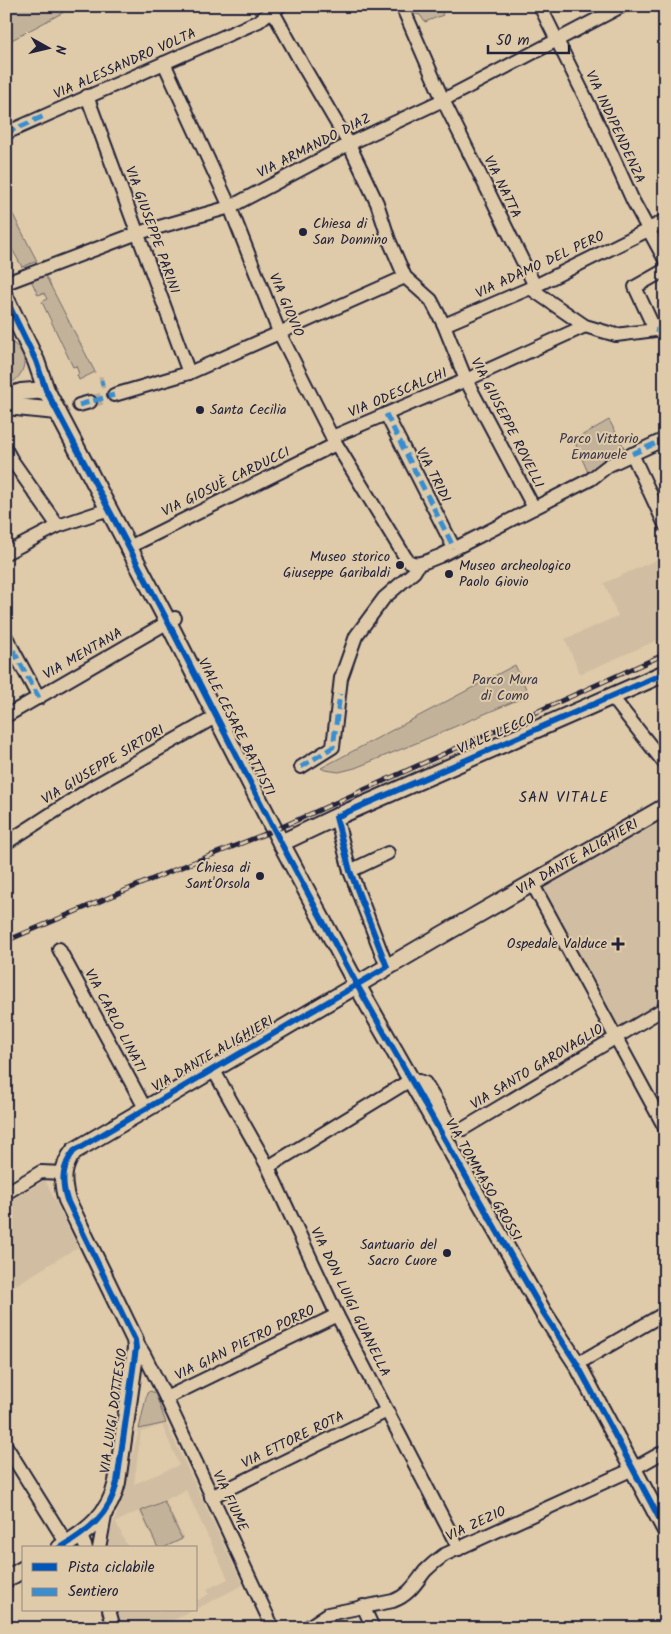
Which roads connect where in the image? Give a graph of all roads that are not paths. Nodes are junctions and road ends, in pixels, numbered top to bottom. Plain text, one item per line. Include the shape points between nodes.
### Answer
1 (402, 6) edge
2 (540, 6) edge
3 (622, 6) edge
4 (267, 10) edge
5 (557, 40) junction
6 (164, 63) junction
7 (88, 96) junction
8 (443, 100) junction
9 (6, 133) edge
10 (349, 144) junction
11 (230, 207) junction
12 (665, 220) edge
13 (648, 230) junction
14 (138, 233) junction
15 (665, 260) edge
16 (665, 270) edge
17 (405, 277) junction
18 (6, 283) edge
19 (532, 287) junction
20 (6, 298) edge
21 (444, 325) junction
22 (584, 326) junction
23 (660, 331) edge
24 (279, 332) junction
25 (36, 361) junction
26 (189, 373) junction
27 (466, 380) junction
28 (46, 390) junction
29 (26, 392) junction
30 (114, 395) tunnel mouth
31 (6, 397) edge
32 (6, 406) edge
33 (57, 411) junction
34 (386, 414) junction
35 (665, 439) edge
36 (334, 441) junction
37 (6, 450) edge
38 (632, 454) junction
39 (534, 508) junction
40 (109, 509) junction
41 (665, 525) edge
42 (58, 526) junction
43 (129, 547) junction
44 (454, 548) junction
45 (6, 552) edge
46 (419, 564) junction
47 (171, 620) junction
48 (6, 637) edge
49 (665, 673) edge
50 (612, 697) junction
51 (39, 698) junction
52 (6, 716) edge
53 (216, 716) junction
54 (665, 764) edge
55 (301, 767) dead end
56 (665, 807) edge
57 (336, 817) junction
58 (6, 843) edge
59 (280, 843) junction
60 (388, 853) dead end
61 (350, 871) junction
62 (532, 883) junction
63 (59, 949) dead end
64 (387, 967) junction
65 (357, 985) junction
66 (665, 1008) edge
67 (615, 1037) junction
68 (213, 1069) junction
69 (413, 1081) junction
70 (144, 1108) junction
71 (665, 1128) edge
72 (268, 1167) junction
73 (64, 1173) junction
74 (6, 1193) edge
75 (665, 1314) edge
76 (337, 1315) junction
77 (135, 1340) junction
78 (577, 1364) junction
79 (132, 1376) junction
80 (163, 1393) junction
81 (387, 1411) junction
82 (6, 1446) edge
83 (665, 1451) edge
84 (633, 1469) junction
85 (212, 1496) junction
86 (106, 1511) junction
87 (665, 1529) edge
88 (73, 1544) edge
89 (99, 1546) edge
90 (459, 1549) junction
91 (22, 1570) edge
92 (6, 1579) edge
93 (363, 1606) junction
94 (110, 1612) edge
95 (114, 1628) edge
96 (273, 1628) edge
97 (307, 1628) edge
98 (373, 1628) edge

1 - 8 street, VIA NATTA
2 - 5 street, VIA INDIPENDENZA
3 - 5 street, VIA ARMANDO DIAZ
4 - 6 street, VIA ALESSANDRO VOLTA via 258,21
4 - 10 street, VIA GIUSEPPE ROVELLI
5 - 8 street, VIA ARMANDO DIAZ
5 - 13 street, VIA INDIPENDENZA
6 - 7 street, VIA ALESSANDRO VOLTA
6 - 11 street, VIA GIOVIO
7 - 9 street, VIA ALESSANDRO VOLTA
7 - 14 street, VIA GIUSEPPE PARINI
8 - 10 street, VIA ARMANDO DIAZ
8 - 19 street, VIA NATTA
10 - 11 street, VIA ARMANDO DIAZ
10 - 17 street, VIA GIUSEPPE ROVELLI via 377,203
11 - 14 street, VIA ARMANDO DIAZ
11 - 24 street, VIA GIOVIO
12 - 13 street, VIA ADAMO DEL PERO
13 - 15 street, VIA INDIPENDENZA
13 - 19 street, VIA ADAMO DEL PERO
14 - 18 street, VIA ARMANDO DIAZ
14 - 26 street, VIA GIUSEPPE PARINI
16 - 23 street via 635,287
17 - 21 street, VIA GIUSEPPE ROVELLI via 431,300
17 - 24 street
19 - 21 street, VIA ADAMO DEL PERO
19 - 22 street, VIA NATTA
20 - 25 street, VIALE CESARE BATTISTI
21 - 27 street, VIA GIUSEPPE ROVELLI
22 - 23 street, VIA NATTA via 616,335
22 - 27 street, VIA ODESCALCHI
24 - 26 street
24 - 36 street, VIA GIOVIO
25 - 28 street, VIALE CESARE BATTISTI
25 - 29 street
26 - 30 street
27 - 34 street, VIA ODESCALCHI
27 - 39 street, VIA GIUSEPPE ROVELLI
28 - 29 street
28 - 33 street, VIALE CESARE BATTISTI
29 - 31 street
32 - 33 street
33 - 40 street, VIALE CESARE BATTISTI
34 - 36 street, VIA ODESCALCHI
34 - 44 street, VIA TRIDI
35 - 38 street
36 - 43 street, VIA GIOSUÈ CARDUCCI
36 - 46 street, VIA GIOVIO via 399,549 412,564
37 - 42 street
38 - 39 street
38 - 41 street
39 - 44 street
40 - 42 street
40 - 43 street, VIALE CESARE BATTISTI
42 - 45 street
43 - 47 street, VIALE CESARE BATTISTI
44 - 46 street
46 - 55 street via 384,598 356,636 341,678 333,747
47 - 51 street, VIA MENTANA
47 - 53 street, VIALE CESARE BATTISTI
48 - 51 street
49 - 50 street, VIALE LECCO
50 - 54 street
50 - 57 street, VIALE LECCO
51 - 52 street, VIA MENTANA
53 - 58 street, VIA GIUSEPPE SIRTORI via 94,786
53 - 59 street, VIALE CESARE BATTISTI
56 - 62 street, VIA DANTE ALIGHIERI
57 - 59 street, VIALE LECCO
57 - 61 street
59 - 65 street, VIA TOMMASO GROSSI
60 - 61 street
61 - 64 street
62 - 64 street, VIA DANTE ALIGHIERI
62 - 67 street
63 - 70 street, VIA CARLO LINATI
64 - 65 street, VIA DANTE ALIGHIERI
65 - 68 street, VIA DANTE ALIGHIERI
65 - 69 street, VIA TOMMASO GROSSI
66 - 67 street, VIA SANTO GAROVAGLIO
67 - 69 street, VIA SANTO GAROVAGLIO via 463,1129 452,1128 425,1083
67 - 71 street
68 - 70 street, VIA DANTE ALIGHIERI
68 - 72 street, VIA DON LUIGI GUANELLA
69 - 72 street
69 - 78 street, VIA TOMMASO GROSSI via 543,1312
70 - 73 street, VIA DANTE ALIGHIERI via 74,1151
72 - 76 street, VIA DON LUIGI GUANELLA
73 - 74 street via 42,1172
73 - 77 street, VIA LUIGI DOTTESIO via 67,1200
75 - 78 street
76 - 80 street, VIA GIAN PIETRO PORRO
76 - 81 street, VIA DON LUIGI GUANELLA
77 - 79 street, VIA LUIGI DOTTESIO
77 - 80 street, VIA FIUME
78 - 84 street, VIA TOMMASO GROSSI
79 - 80 street via 147,1380
79 - 86 street, VIA LUIGI DOTTESIO via 117,1482
80 - 85 street, VIA FIUME
81 - 85 street, VIA ETTORE ROTA
81 - 90 street, VIA DON LUIGI GUANELLA
82 - 88 street
83 - 84 street, VIA ZEZIO
84 - 87 street, VIA TOMMASO GROSSI
84 - 90 street, VIA ZEZIO
85 - 96 street, VIA FIUME
86 - 88 street, VIA LUIGI DOTTESIO
86 - 89 street
90 - 93 street, VIA ZEZIO via 433,1564 403,1597
91 - 92 street
93 - 97 street, VIA ZEZIO via 328,1614
93 - 98 street
94 - 95 street

